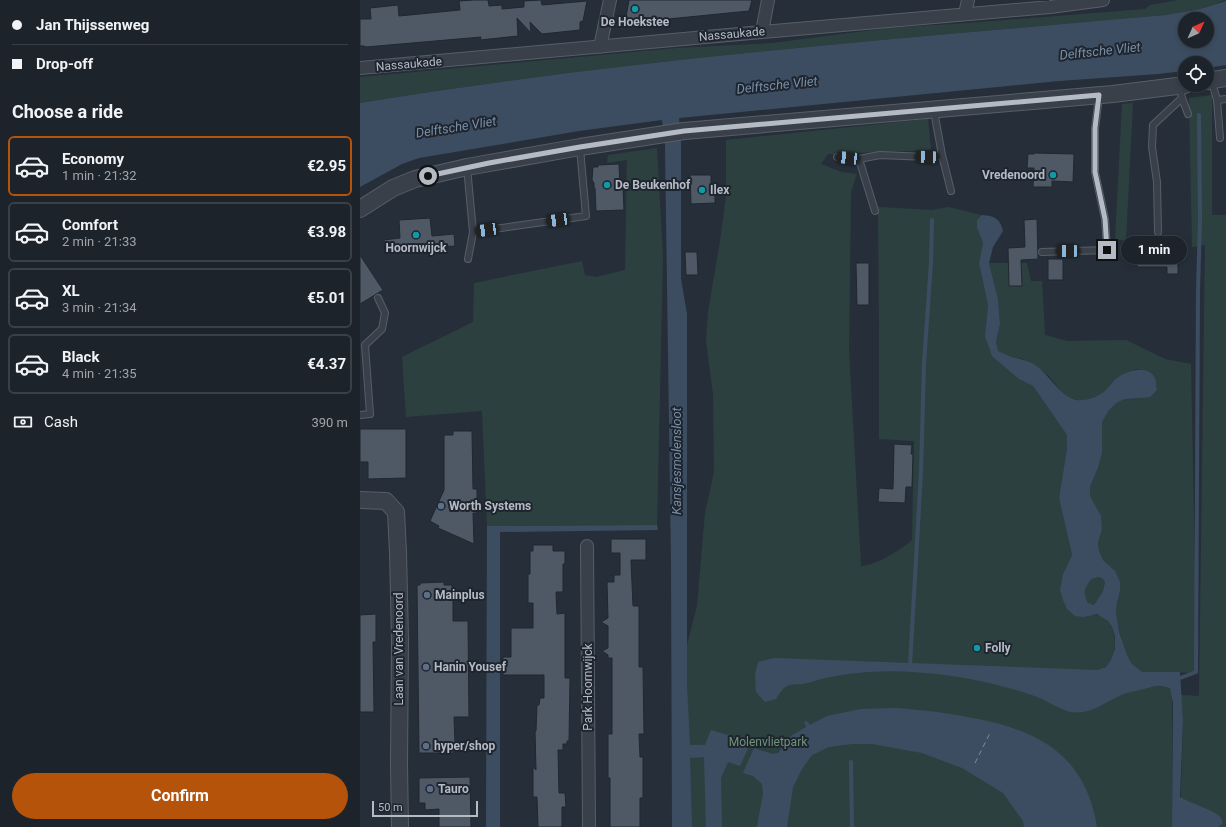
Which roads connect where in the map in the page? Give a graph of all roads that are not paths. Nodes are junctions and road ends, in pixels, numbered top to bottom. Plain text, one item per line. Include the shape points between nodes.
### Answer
1 (610, 0) edge
2 (768, 0) edge
3 (968, 0) edge
4 (1103, 0) edge
5 (965, 14) junction
6 (762, 32) junction
7 (600, 47) junction
8 (360, 68) edge
9 (1215, 80) edge
10 (1178, 89) edge
11 (1180, 92) edge
12 (1183, 92) edge
13 (1099, 95) junction
14 (1226, 99) edge
15 (1217, 100) junction
16 (933, 109) junction
17 (1188, 114) dead end
18 (1220, 138) dead end
19 (580, 147) junction
20 (942, 155) junction
21 (837, 157) dead end
22 (859, 159) junction
23 (467, 167) junction
24 (951, 192) dead end
25 (360, 209) edge
26 (875, 211) dead end
27 (473, 232) junction
28 (1158, 232) dead end
29 (1042, 252) dead end
30 (468, 259) dead end
31 (378, 298) dead end
32 (360, 415) edge
33 (360, 500) edge
34 (587, 546) dead end
35 (400, 827) edge
36 (589, 827) edge

1 - 7 street
2 - 6 street
3 - 5 street
4 - 5 street, Nassaukade
5 - 6 street, Nassaukade
6 - 7 street, Nassaukade
7 - 8 street, Nassaukade
9 - 15 lane
10 - 13 street
11 - 28 lane via 1153,125 1152,147 1157,182
12 - 17 lane
13 - 16 street
13 - 29 lane via 1095,128 1095,172 1105,219 1107,250
14 - 15 lane
15 - 18 lane
16 - 19 street via 684,131
16 - 20 lane
19 - 23 street
19 - 27 lane via 586,216
20 - 22 lane via 880,155
20 - 24 lane
21 - 22 lane
22 - 26 lane
23 - 25 street via 415,179 393,188
23 - 27 lane
27 - 30 lane
31 - 32 lane via 385,313 382,329 365,345 370,414
33 - 35 street, Laan van Vredenoord via 386,501 396,512
34 - 36 street, Park Hoornwijck

